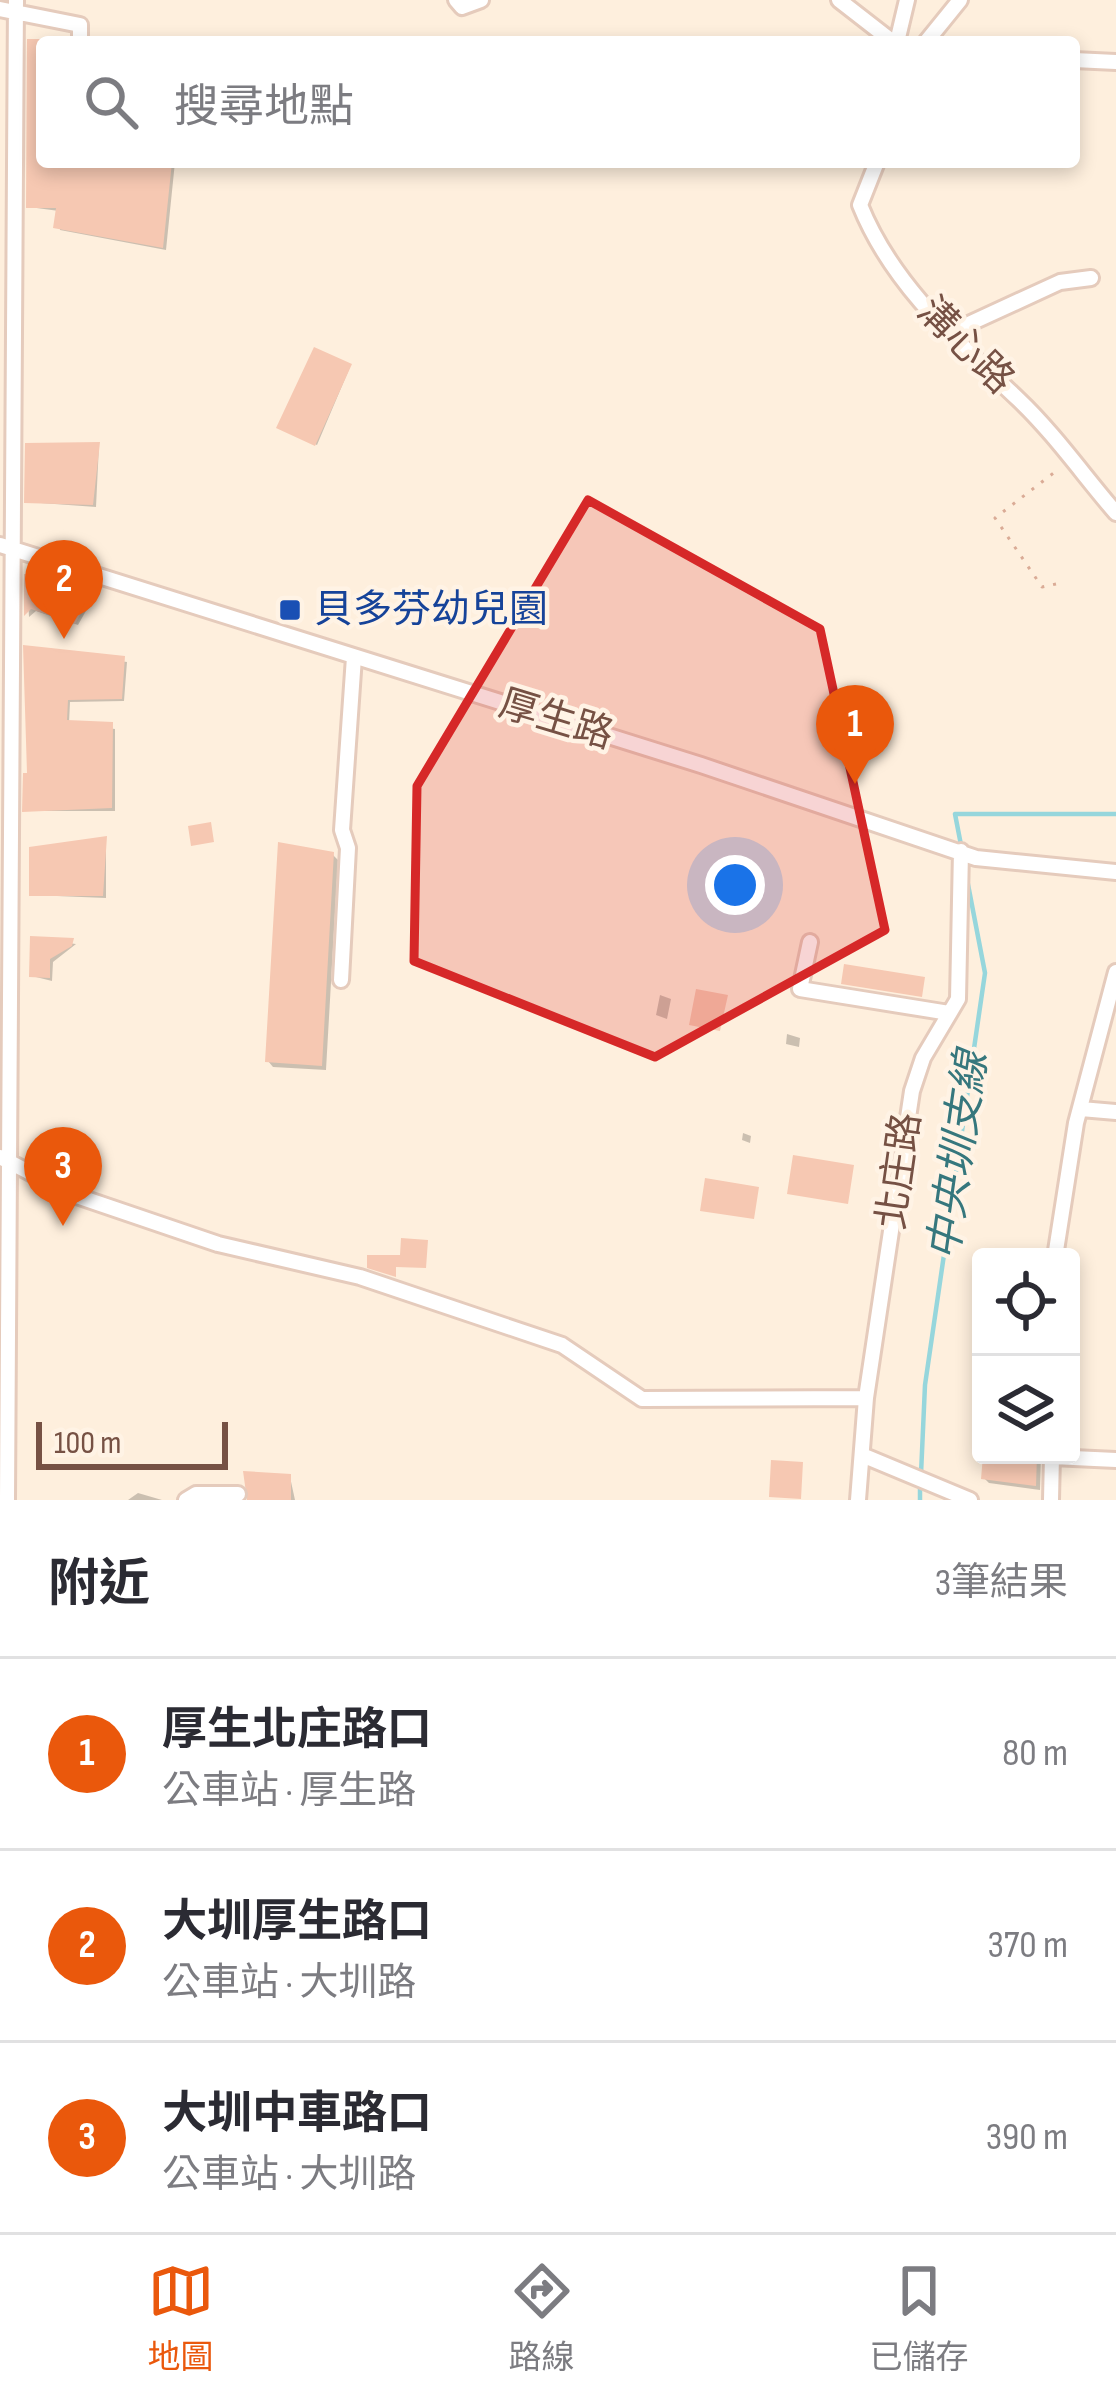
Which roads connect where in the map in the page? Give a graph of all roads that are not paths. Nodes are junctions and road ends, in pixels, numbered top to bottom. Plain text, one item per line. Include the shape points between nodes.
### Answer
1 (456, 0) edge
2 (481, 0) edge
3 (839, 0) edge
4 (907, 0) edge
5 (960, 0) edge
6 (16, 6) edge
7 (0, 9) edge
8 (80, 36) edge
9 (887, 36) edge
10 (897, 36) edge
11 (931, 36) edge
12 (1080, 60) edge
13 (1116, 62) edge
14 (874, 168) edge
15 (1091, 278) dead end
16 (950, 333) junction
17 (1116, 513) edge
18 (6, 546) edge
19 (354, 657) junction
20 (961, 850) junction
21 (1116, 872) edge
22 (810, 942) dead end
23 (1116, 972) edge
24 (341, 980) dead end
25 (950, 1013) junction
26 (1110, 1016) edge
27 (1081, 1109) junction
28 (1116, 1112) edge
29 (5, 1161) edge
30 (1057, 1248) edge
31 (866, 1398) junction
32 (862, 1455) junction
33 (1080, 1458) edge
34 (1116, 1460) edge
35 (1052, 1464) edge
36 (238, 1493) dead end
37 (7, 1500) edge
38 (186, 1500) edge
39 (859, 1500) edge
40 (970, 1500) edge
41 (1051, 1500) edge

1 - 2 street via 462,7
3 - 9 street
4 - 10 street
5 - 11 street
6 - 7 street
6 - 8 street via 80,25
6 - 18 street
12 - 13 street
14 - 16 street, 溝心路 via 861,211 908,287
15 - 16 street via 1060,282
16 - 17 street, 溝心路
18 - 19 street, 厚生路
18 - 29 street
19 - 20 street, 厚生路
19 - 24 street
20 - 21 street, 厚生路
20 - 25 street, 北庄路 via 962,972
22 - 25 street via 800,989
23 - 26 street
25 - 31 street, 北庄路 via 912,1091
26 - 27 street
27 - 28 street
27 - 30 street
29 - 31 street via 70,1194 218,1244 360,1277 562,1345 642,1399
29 - 37 street
31 - 32 street, 北庄路
32 - 39 street, 北庄路
32 - 40 street
33 - 34 street
35 - 41 street
36 - 38 street

